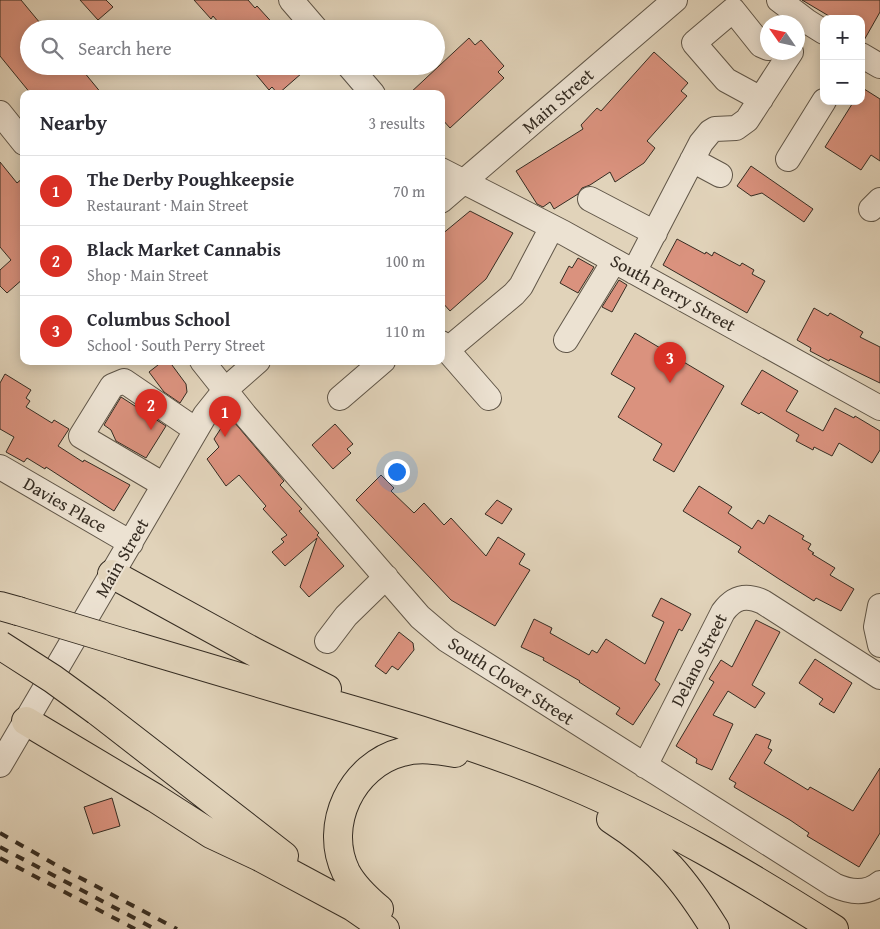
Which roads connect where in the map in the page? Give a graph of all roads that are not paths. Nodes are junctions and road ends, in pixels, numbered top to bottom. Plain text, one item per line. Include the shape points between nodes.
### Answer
1 (291, 0) edge
2 (675, 0) edge
3 (779, 0) edge
4 (784, 15) edge
5 (308, 20) edge
6 (760, 44) edge
7 (865, 57) edge
8 (784, 60) edge
9 (880, 66) edge
10 (357, 75) edge
11 (370, 90) edge
12 (761, 99) junction
13 (822, 105) edge
14 (0, 114) edge
15 (20, 138) edge
16 (788, 159) dead end
17 (692, 160) junction
18 (445, 172) edge
19 (720, 174) dead end
20 (464, 181) junction
21 (445, 198) edge
22 (590, 199) dead end
23 (552, 226) junction
24 (655, 232) junction
25 (624, 266) junction
26 (566, 340) dead end
27 (445, 346) edge
28 (445, 348) edge
29 (205, 365) edge
30 (253, 365) edge
31 (378, 365) edge
32 (225, 390) junction
33 (340, 398) dead end
34 (489, 398) dead end
35 (880, 408) edge
36 (196, 430) junction
37 (0, 467) edge
38 (164, 485) junction
39 (131, 543) junction
40 (112, 574) junction
41 (386, 578) junction
42 (880, 606) edge
43 (9, 609) edge
44 (327, 641) dead end
45 (0, 645) edge
46 (880, 645) edge
47 (880, 677) edge
48 (26, 721) junction
49 (420, 730) junction
50 (4, 750) edge
51 (645, 766) junction
52 (530, 768) junction
53 (871, 887) edge
54 (355, 908) junction
55 (385, 929) edge
56 (400, 929) edge
57 (715, 929) edge
58 (834, 929) edge

1 - 5 street
2 - 20 street, Main Street
3 - 4 street
6 - 12 street via 733,10 694,43 726,80
7 - 9 street
8 - 12 street
10 - 11 street
12 - 17 street via 740,127 710,132
13 - 16 street
14 - 15 street
17 - 19 street
17 - 24 street
18 - 20 street, South Perry Street
20 - 21 street, Main Street
20 - 23 street, South Perry Street
22 - 24 street
23 - 25 street, South Perry Street
23 - 27 street via 514,294
24 - 25 street
25 - 26 street
25 - 35 street, South Perry Street
28 - 34 street
29 - 32 street, South Clover Street
30 - 32 street, Main Street
31 - 33 street
32 - 36 street, Main Street
32 - 41 street, South Clover Street
36 - 38 street, Main Street
36 - 38 street via 124,381 112,386 80,436
37 - 39 street, Davies Place
38 - 39 street, Main Street
39 - 40 street, Main Street
40 - 48 street, Main Street
40 - 49 highway via 300,676
41 - 44 street via 346,616
41 - 51 street, South Clover Street via 420,617 447,640
42 - 46 street via 876,627
43 - 49 highway, bridge
45 - 54 highway, bridge via 98,711
47 - 51 street, Delano Street via 763,602 740,598 723,612
48 - 50 street, Main Street
48 - 54 highway via 211,834
49 - 52 highway
51 - 53 street, South Clover Street via 834,885 847,890
52 - 56 highway via 442,751 415,750 378,763 351,790 339,824 342,860 356,887
52 - 57 highway via 653,848 686,885
52 - 58 highway via 680,837
54 - 55 highway

